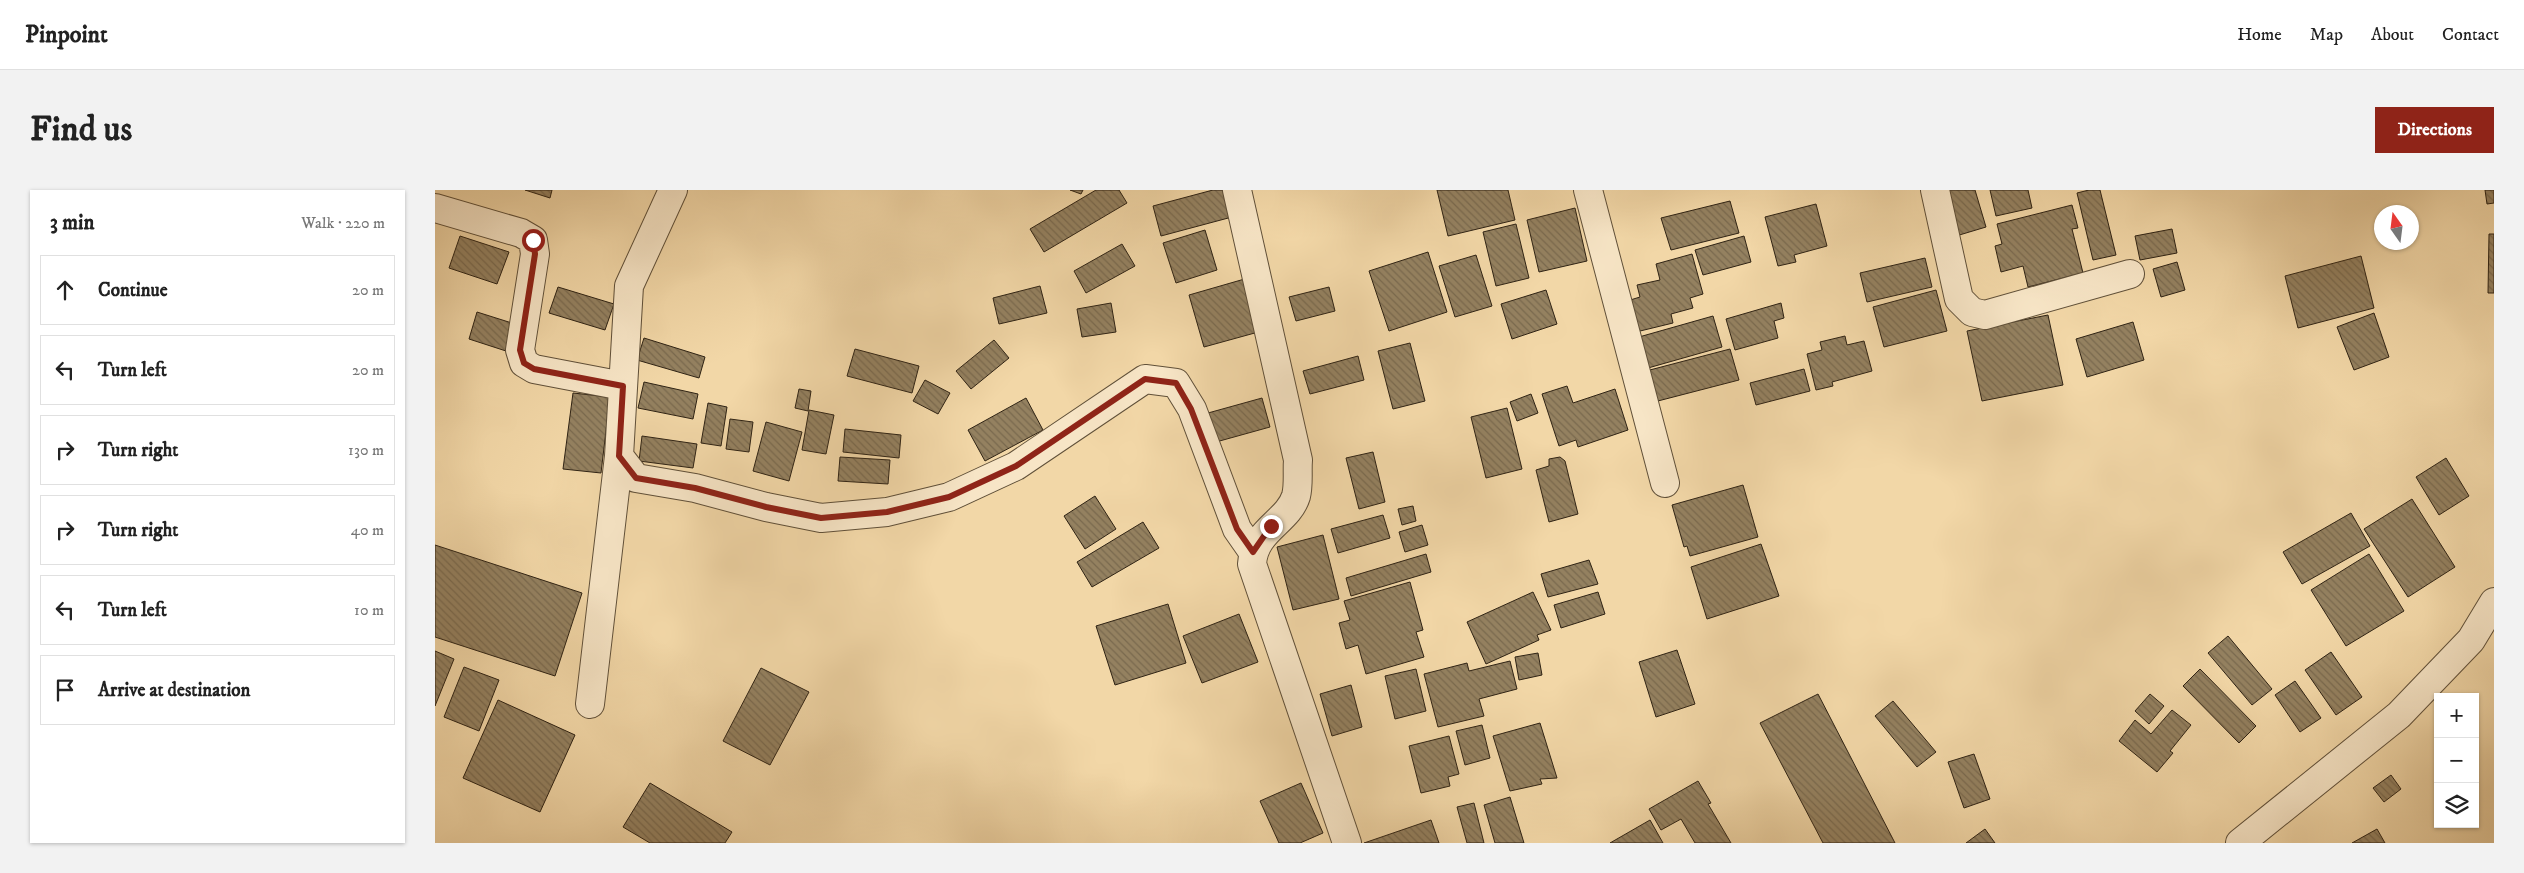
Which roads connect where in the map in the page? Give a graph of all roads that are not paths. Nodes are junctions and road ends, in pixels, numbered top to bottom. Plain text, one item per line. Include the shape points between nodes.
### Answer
1 (673, 190) edge
2 (1237, 190) edge
3 (1588, 190) edge
4 (1935, 190) edge
5 (435, 208) edge
6 (2130, 274) dead end
7 (623, 386) junction
8 (619, 456) junction
9 (1665, 483) dead end
10 (1253, 552) junction
11 (2494, 602) edge
12 (590, 704) dead end
13 (1347, 843) edge
14 (2240, 843) edge

1 - 7 street via 629,286
2 - 10 street via 1297,460 1296,496
3 - 9 street
4 - 6 street via 1959,299 1972,312 1985,315
5 - 7 street via 521,233 533,240 535,254 520,350 524,363 534,369
7 - 8 street
8 - 10 street via 636,478 695,488 766,507 821,518 887,512 949,497 1016,466 1145,379 1176,383 1191,409 1237,529
8 - 12 street
10 - 13 street via 1252,564
11 - 14 street via 2471,640 2399,715

